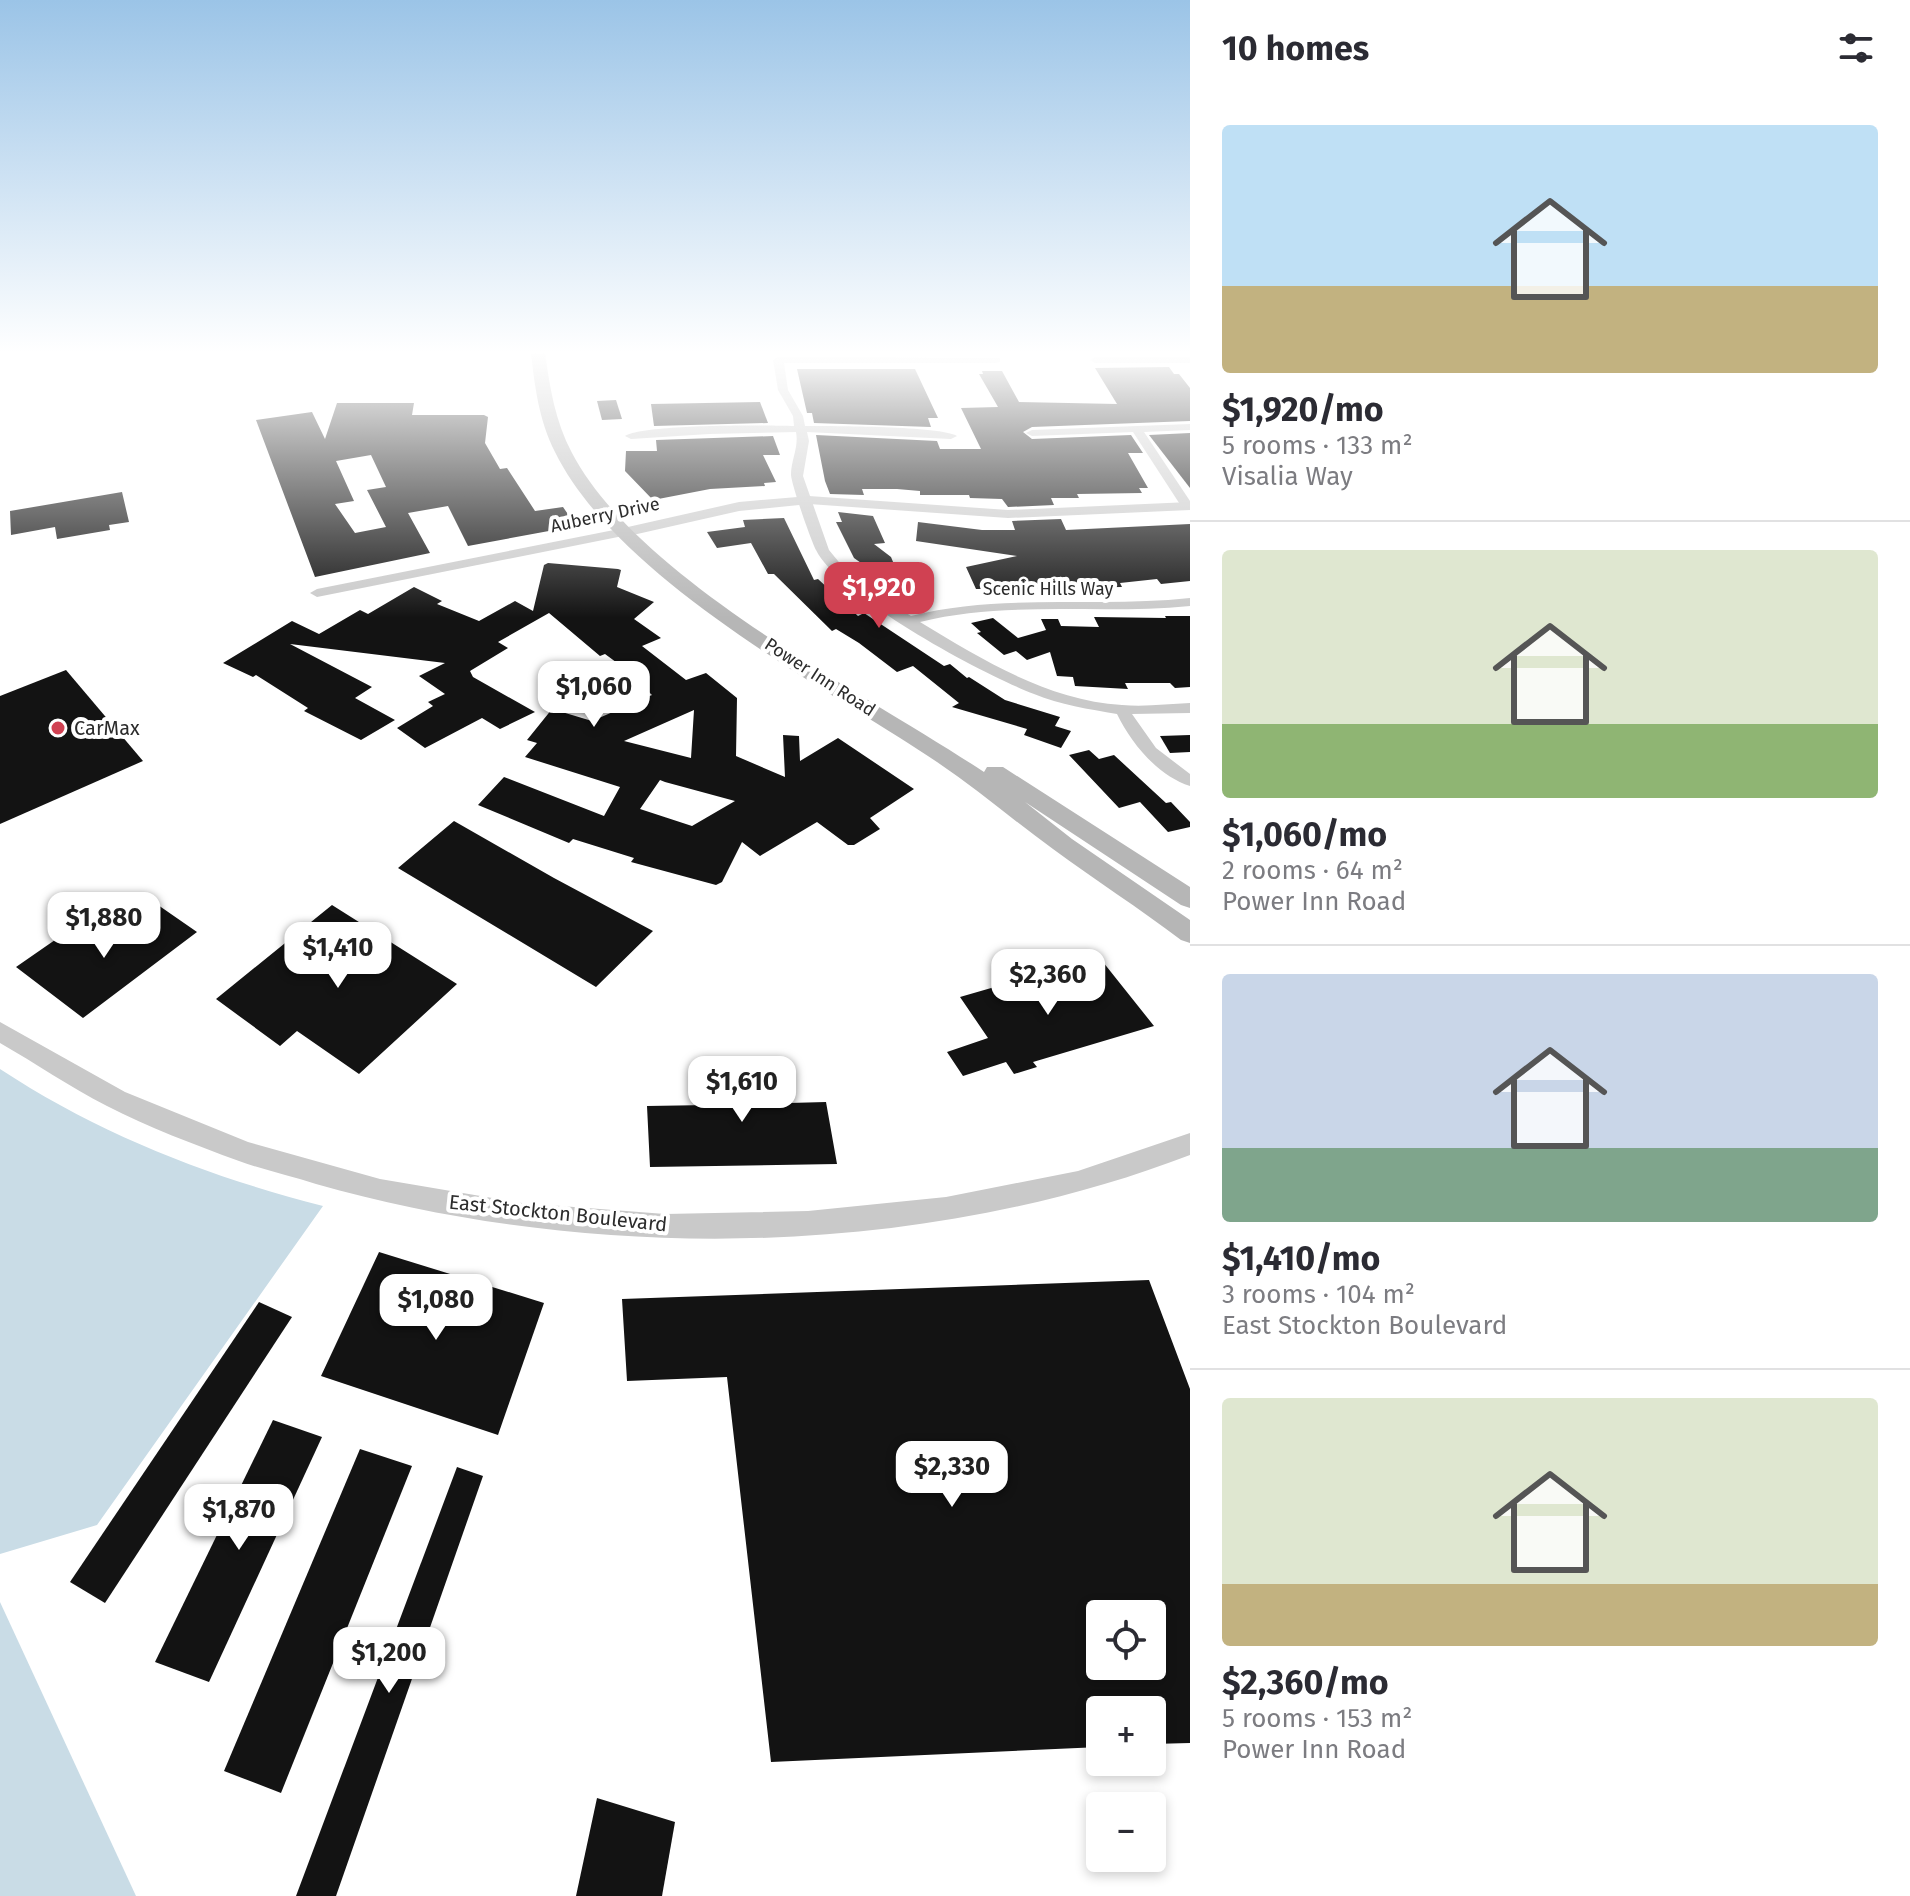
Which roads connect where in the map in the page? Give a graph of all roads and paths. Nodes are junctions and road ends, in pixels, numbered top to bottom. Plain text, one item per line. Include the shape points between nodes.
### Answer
1 (558, 441) edge
2 (579, 441) edge
3 (802, 441) edge
4 (1144, 441) edge
5 (806, 500) junction
6 (1188, 506) edge
7 (632, 530) junction
8 (317, 593) dead end
9 (1190, 602) edge
10 (908, 621) junction
11 (1190, 708) edge
12 (1123, 710) junction
13 (1190, 781) edge
14 (1190, 899) edge
15 (1190, 933) edge
16 (0, 1031) edge
17 (1190, 1144) edge

1 - 7 main road, Power Inn Road via 583,481
2 - 7 main road, Power Inn Road
3 - 5 street via 797,476
4 - 6 street
5 - 6 street, Auberry Drive via 1033,515
5 - 7 street, Auberry Drive via 762,503
5 - 10 street via 823,551 838,571
7 - 8 street, Auberry Drive
7 - 14 main road, Power Inn Road
7 - 15 main road, Power Inn Road via 721,612 987,785
9 - 10 street, Scenic Hills Way via 962,607
10 - 12 street via 1023,685
11 - 12 street
12 - 13 street via 1138,739
16 - 17 street, East Stockton Boulevard via 113,1099 220,1143 362,1187 570,1219 725,1225 877,1217 1065,1185

